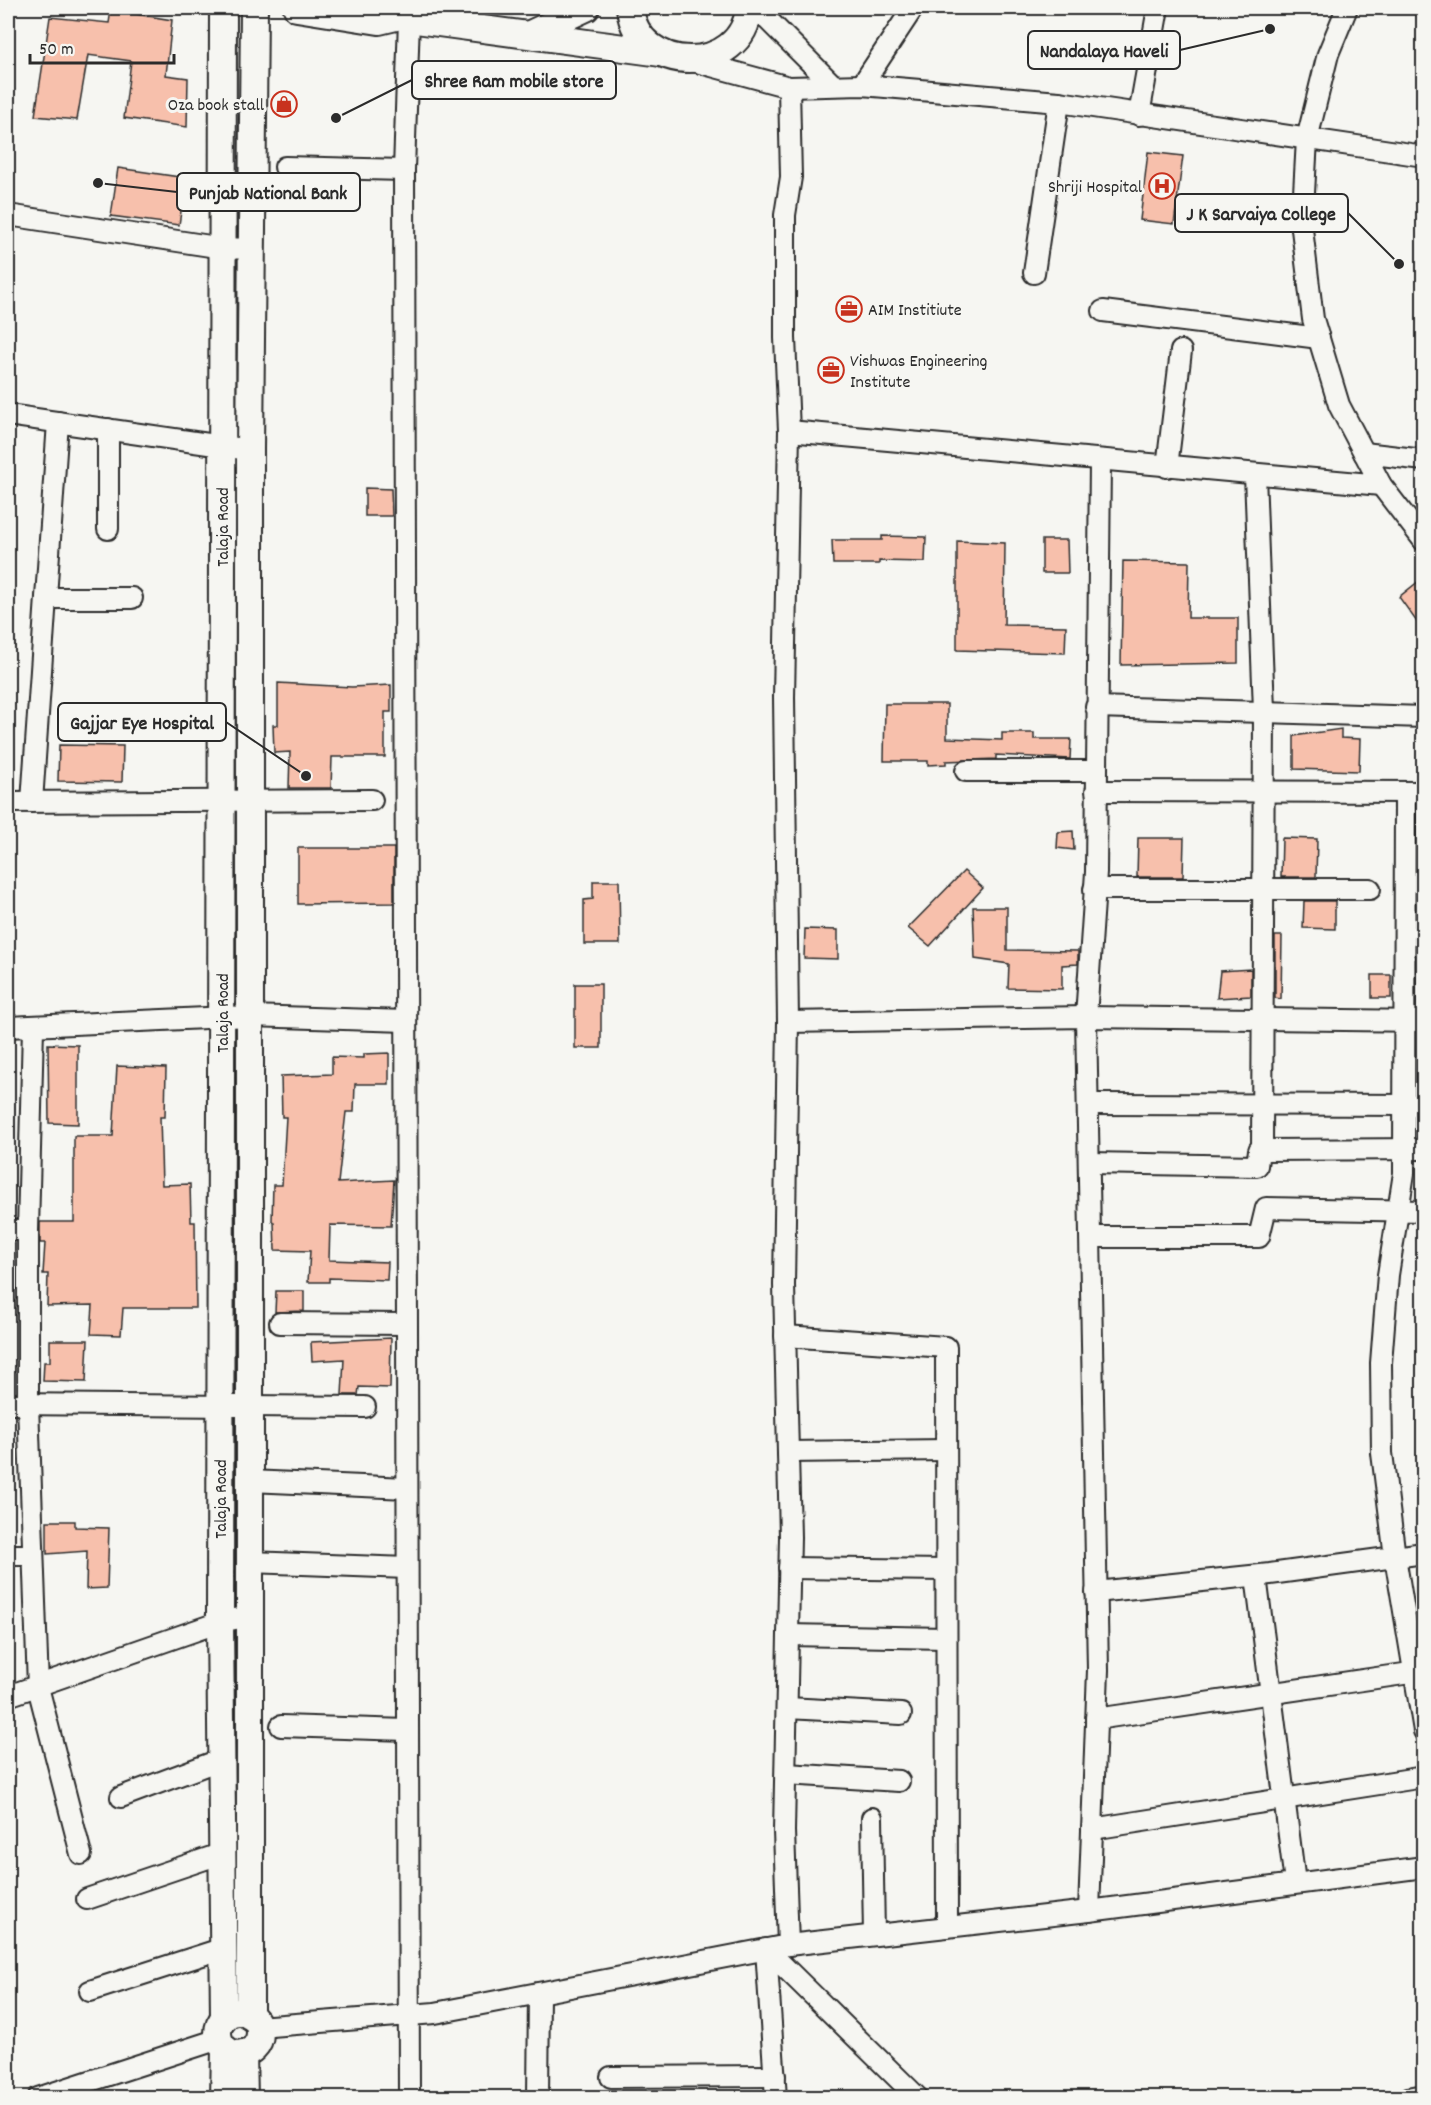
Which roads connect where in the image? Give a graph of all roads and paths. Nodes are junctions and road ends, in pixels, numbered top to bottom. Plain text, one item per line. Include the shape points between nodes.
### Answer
1 (223, 8) edge
2 (254, 8) edge
3 (297, 8) edge
4 (630, 8) edge
5 (749, 8) edge
6 (756, 8) edge
7 (913, 8) edge
8 (1158, 8) edge
9 (1347, 8) edge
10 (575, 10) edge
11 (400, 14) edge
12 (515, 24) edge
13 (661, 53) junction
14 (693, 61) junction
15 (862, 85) junction
16 (833, 86) junction
17 (789, 87) junction
18 (1059, 102) junction
19 (1139, 115) junction
20 (1307, 139) junction
21 (1424, 156) edge
22 (285, 167) dead end
23 (404, 170) junction
24 (8, 215) edge
25 (223, 248) junction
26 (252, 249) junction
27 (1034, 273) dead end
28 (1103, 311) dead end
29 (1319, 338) junction
30 (1181, 351) dead end
31 (8, 415) edge
32 (58, 422) junction
33 (108, 429) junction
34 (789, 431) junction
35 (222, 445) junction
36 (250, 450) junction
37 (1364, 453) junction
38 (1424, 460) edge
39 (1101, 462) junction
40 (1167, 467) junction
41 (1255, 475) junction
42 (1381, 485) junction
43 (108, 529) dead end
44 (1424, 541) edge
45 (46, 598) junction
46 (132, 598) dead end
47 (1096, 707) junction
48 (1264, 710) junction
49 (1424, 717) edge
50 (966, 771) dead end
51 (1096, 781) junction
52 (1263, 790) junction
53 (1414, 792) edge
54 (372, 800) dead end
55 (222, 801) junction
56 (8, 802) edge
57 (32, 802) junction
58 (250, 802) junction
59 (1262, 888) junction
60 (1094, 889) junction
61 (1370, 889) dead end
62 (222, 1016) junction
63 (250, 1016) junction
64 (1086, 1017) junction
65 (1261, 1019) junction
66 (406, 1021) junction
67 (1414, 1021) edge
68 (788, 1022) junction
69 (8, 1027) edge
70 (33, 1027) junction
71 (1088, 1104) junction
72 (1261, 1104) junction
73 (1414, 1106) edge
74 (1414, 1149) edge
75 (1262, 1150) junction
76 (1090, 1163) junction
77 (1399, 1210) junction
78 (1424, 1211) edge
79 (8, 1230) edge
80 (28, 1230) junction
81 (1091, 1237) junction
82 (280, 1323) dead end
83 (406, 1324) junction
84 (785, 1336) junction
85 (8, 1404) edge
86 (28, 1404) junction
87 (220, 1404) junction
88 (249, 1405) junction
89 (365, 1407) dead end
90 (946, 1450) junction
91 (788, 1452) junction
92 (250, 1481) junction
93 (407, 1488) junction
94 (1424, 1553) edge
95 (8, 1555) edge
96 (33, 1555) junction
97 (1395, 1557) junction
98 (250, 1562) junction
99 (407, 1568) junction
100 (789, 1568) junction
101 (946, 1570) junction
102 (1256, 1576) junction
103 (1096, 1592) junction
104 (250, 1616) junction
105 (220, 1622) junction
106 (788, 1635) junction
107 (946, 1638) junction
108 (1419, 1672) edge
109 (38, 1687) junction
110 (1271, 1695) junction
111 (8, 1696) edge
112 (787, 1708) junction
113 (901, 1714) dead end
114 (1096, 1719) junction
115 (281, 1726) dead end
116 (407, 1730) junction
117 (1424, 1731) edge
118 (222, 1759) junction
119 (786, 1774) junction
120 (1424, 1777) edge
121 (899, 1781) dead end
122 (121, 1797) dead end
123 (1284, 1799) junction
124 (872, 1818) dead end
125 (1092, 1829) junction
126 (223, 1853) junction
127 (81, 1854) dead end
128 (1424, 1867) edge
129 (1295, 1883) junction
130 (87, 1899) dead end
131 (1089, 1911) junction
132 (947, 1927) junction
133 (874, 1935) junction
134 (788, 1945) junction
135 (224, 1948) junction
136 (765, 1949) junction
137 (90, 1991) dead end
138 (539, 1993) junction
139 (408, 2015) junction
140 (254, 2021) junction
141 (228, 2040) junction
142 (775, 2076) junction
143 (611, 2077) dead end
144 (1424, 2095) edge
145 (38, 2097) edge
146 (224, 2097) edge
147 (244, 2097) edge
148 (409, 2097) edge
149 (538, 2097) edge
150 (776, 2097) edge
151 (918, 2097) edge
152 (1408, 2097) edge

1 - 25 main road, Talaja Road
2 - 26 main road, Talaja Road
3 - 11 main road via 379,21
4 - 13 main road via 640,35
5 - 14 main road via 741,32 729,47 712,57
6 - 16 street
7 - 15 street
8 - 19 street
9 - 20 street via 1328,54
10 - 12 main road
11 - 12 main road
11 - 23 street
12 - 13 main road
13 - 14 main road
14 - 17 street
15 - 16 street
15 - 18 street
16 - 17 street
17 - 34 street via 790,177 785,215
18 - 19 street
18 - 27 street
19 - 20 street
20 - 21 street
20 - 29 street via 1302,229 1313,319
22 - 23 street
23 - 66 street
24 - 25 street
25 - 26 street
25 - 35 main road, Talaja Road
26 - 36 main road, Talaja Road
28 - 29 street
29 - 37 street via 1339,405
30 - 40 street
31 - 32 street
32 - 33 street
32 - 45 street
33 - 35 street
33 - 43 street
34 - 39 street
34 - 68 street via 784,697
35 - 36 street
35 - 55 main road, Talaja Road
36 - 58 main road, Talaja Road
37 - 38 street
37 - 42 street
39 - 40 street
39 - 47 street
40 - 41 street
41 - 42 street
41 - 48 street
42 - 44 street
45 - 46 street
45 - 57 street
47 - 48 street
47 - 51 street
48 - 49 street
48 - 52 street
50 - 51 street
51 - 52 street
51 - 60 street
52 - 53 street
52 - 59 street
53 - 67 street
54 - 58 street
55 - 57 street
55 - 58 street
55 - 62 main road, Talaja Road
56 - 57 street
58 - 63 main road, Talaja Road
59 - 60 street
59 - 61 street
59 - 65 street
60 - 64 street
62 - 63 street
62 - 70 street
62 - 87 main road, Talaja Road
63 - 66 street
63 - 88 main road, Talaja Road
64 - 65 street
64 - 68 street
64 - 71 street
65 - 67 street
65 - 72 street
66 - 83 street
67 - 73 street
68 - 84 street
69 - 70 street
70 - 80 street
71 - 72 street
71 - 76 street
72 - 73 street
72 - 75 street
73 - 74 street
74 - 75 street
74 - 77 street via 1404,1173
75 - 76 street via 1257,1166
76 - 81 street
77 - 78 street
77 - 81 street via 1266,1208 1259,1237
77 - 97 street via 1388,1275 1381,1363 1382,1453
79 - 80 street
80 - 86 street
81 - 103 street
82 - 83 street
83 - 93 street
84 - 90 street via 946,1347
84 - 91 street
85 - 86 street
86 - 87 street
86 - 96 street
87 - 88 street
87 - 105 main road, Talaja Road
88 - 89 street
88 - 92 main road, Talaja Road
90 - 91 street
90 - 101 street
91 - 100 street
92 - 93 street
92 - 98 main road, Talaja Road
93 - 99 street
94 - 97 street
95 - 96 street
96 - 109 street
97 - 102 street
97 - 108 street
98 - 99 street
98 - 104 main road, Talaja Road
99 - 116 street
100 - 101 street
100 - 106 street
101 - 107 street
102 - 103 street
102 - 110 street
103 - 114 street
104 - 105 street
104 - 140 main road, Talaja Road
105 - 109 street
105 - 118 main road, Talaja Road
106 - 107 street
106 - 112 street
107 - 132 street
108 - 110 street
108 - 117 street
109 - 111 street
109 - 127 street
110 - 114 street
110 - 123 street
112 - 113 street
112 - 119 street
114 - 125 street
115 - 116 street
116 - 139 street
118 - 122 street
118 - 126 main road, Talaja Road
119 - 121 street
119 - 134 street
120 - 123 street
123 - 125 street
123 - 129 street
124 - 133 street
125 - 131 street
126 - 130 street
126 - 135 main road, Talaja Road
128 - 129 street
129 - 131 street
131 - 132 street
132 - 133 street
133 - 134 street
134 - 136 street
135 - 137 street
135 - 141 main road, Talaja Road
136 - 138 street
136 - 142 street
136 - 151 street
138 - 139 street
138 - 149 street
139 - 140 street
139 - 148 street
140 - 141 main road via 236,2013
140 - 141 main road via 258,2041 250,2051
141 - 145 street
141 - 146 main road, Talaja Road
141 - 147 main road, Talaja Road
142 - 143 street
142 - 150 street
144 - 152 street

